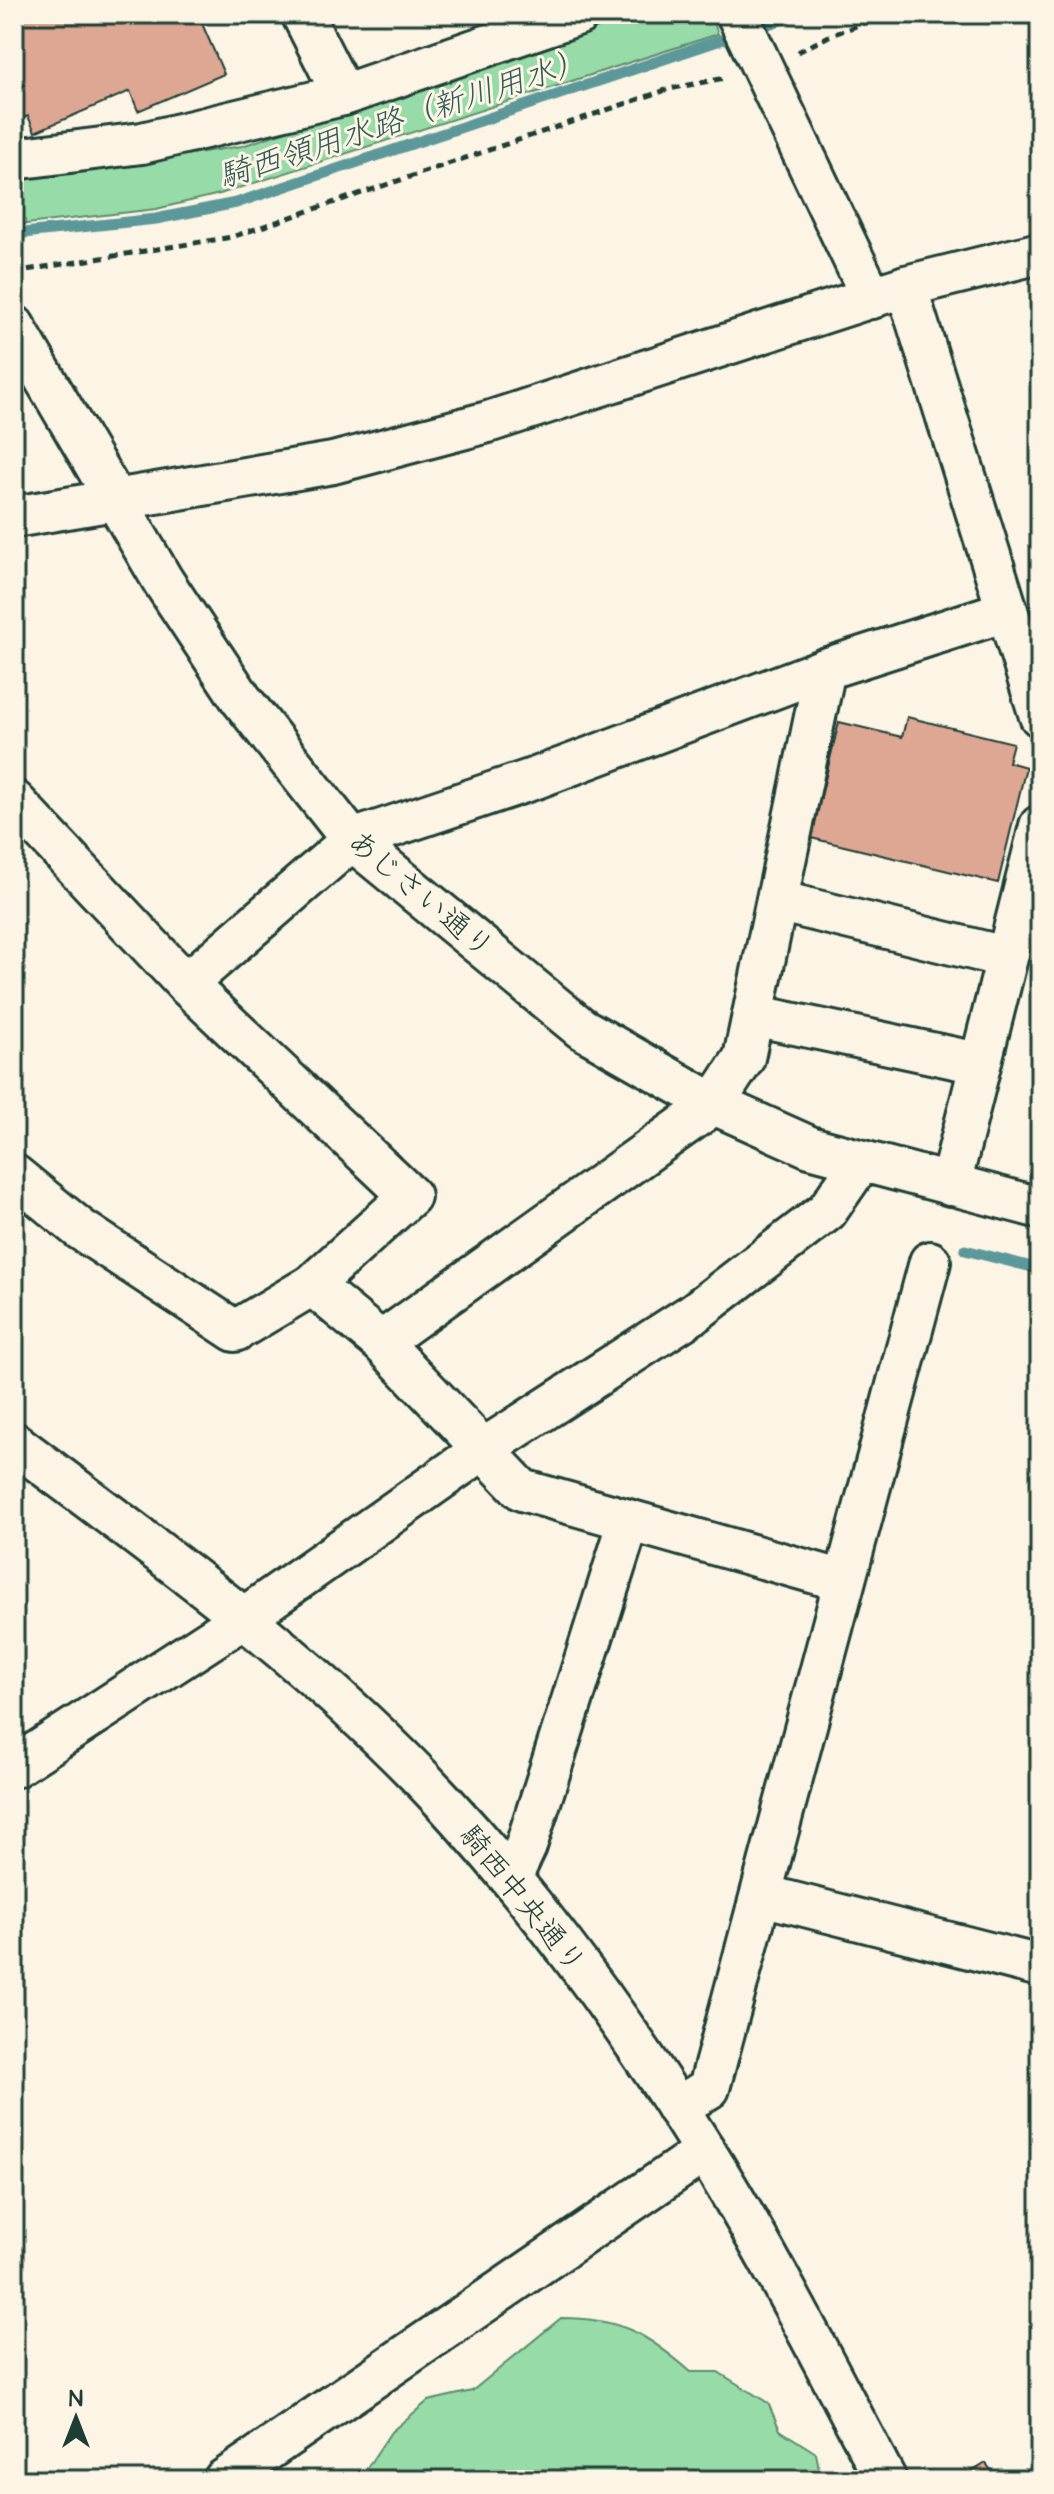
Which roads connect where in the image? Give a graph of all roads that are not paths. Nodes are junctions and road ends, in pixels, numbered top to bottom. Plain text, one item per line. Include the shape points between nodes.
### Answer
1 (302, 14) edge
2 (579, 14) edge
3 (737, 14) edge
4 (343, 95) junction
5 (14, 159) edge
6 (1040, 253) edge
7 (889, 292) junction
8 (14, 326) edge
9 (114, 502) junction
10 (14, 517) edge
11 (1006, 611) junction
12 (825, 669) junction
13 (1040, 716) edge
14 (14, 801) edge
15 (1040, 826) edge
16 (352, 840) junction
17 (777, 901) junction
18 (1005, 957) junction
19 (186, 984) junction
20 (753, 1015) junction
21 (978, 1063) junction
22 (714, 1104) junction
23 (860, 1163) junction
24 (14, 1175) edge
25 (950, 1185) junction
26 (1040, 1208) edge
27 (930, 1262) dead end
28 (312, 1285) junction
29 (381, 1342) junction
30 (14, 1443) edge
31 (485, 1448) junction
32 (629, 1521) junction
33 (844, 1581) junction
34 (245, 1617) junction
35 (14, 1767) edge
36 (511, 1878) junction
37 (762, 1895) junction
38 (1040, 1966) edge
39 (677, 2108) junction
40 (705, 2151) junction
41 (224, 2480) edge
42 (886, 2480) edge

1 - 4 street
2 - 4 street
3 - 7 street
4 - 5 street via 142,143
6 - 7 street
7 - 9 street via 488,422 333,463
7 - 11 street
8 - 9 street, あじさい通り
9 - 10 street
9 - 16 street, あじさい通り via 241,699
11 - 12 street
11 - 13 street
12 - 16 street via 536,778
12 - 17 street
14 - 19 street
15 - 18 street
16 - 19 street
16 - 22 street, あじさい通り via 581,1028
17 - 18 street
17 - 20 street
18 - 21 street
19 - 28 street via 410,1196
20 - 21 street
20 - 22 street via 744,1058
21 - 25 street
22 - 23 street, あじさい通り
22 - 29 street
23 - 25 street, あじさい通り
23 - 31 street via 827,1211 783,1249
24 - 28 street via 80,1229 235,1331
25 - 26 street, あじさい通り
27 - 33 street
28 - 29 street
29 - 31 street
30 - 34 street, 騎西中央通り
31 - 32 street via 522,1490
31 - 34 street
32 - 33 street
32 - 36 street via 526,1846
33 - 37 street
34 - 35 street
34 - 36 street, 騎西中央通り via 380,1739
36 - 39 street, 騎西中央通り
37 - 38 street
37 - 39 street via 709,2088
39 - 40 street, 騎西中央通り
40 - 41 street
40 - 42 street, 騎西中央通り

